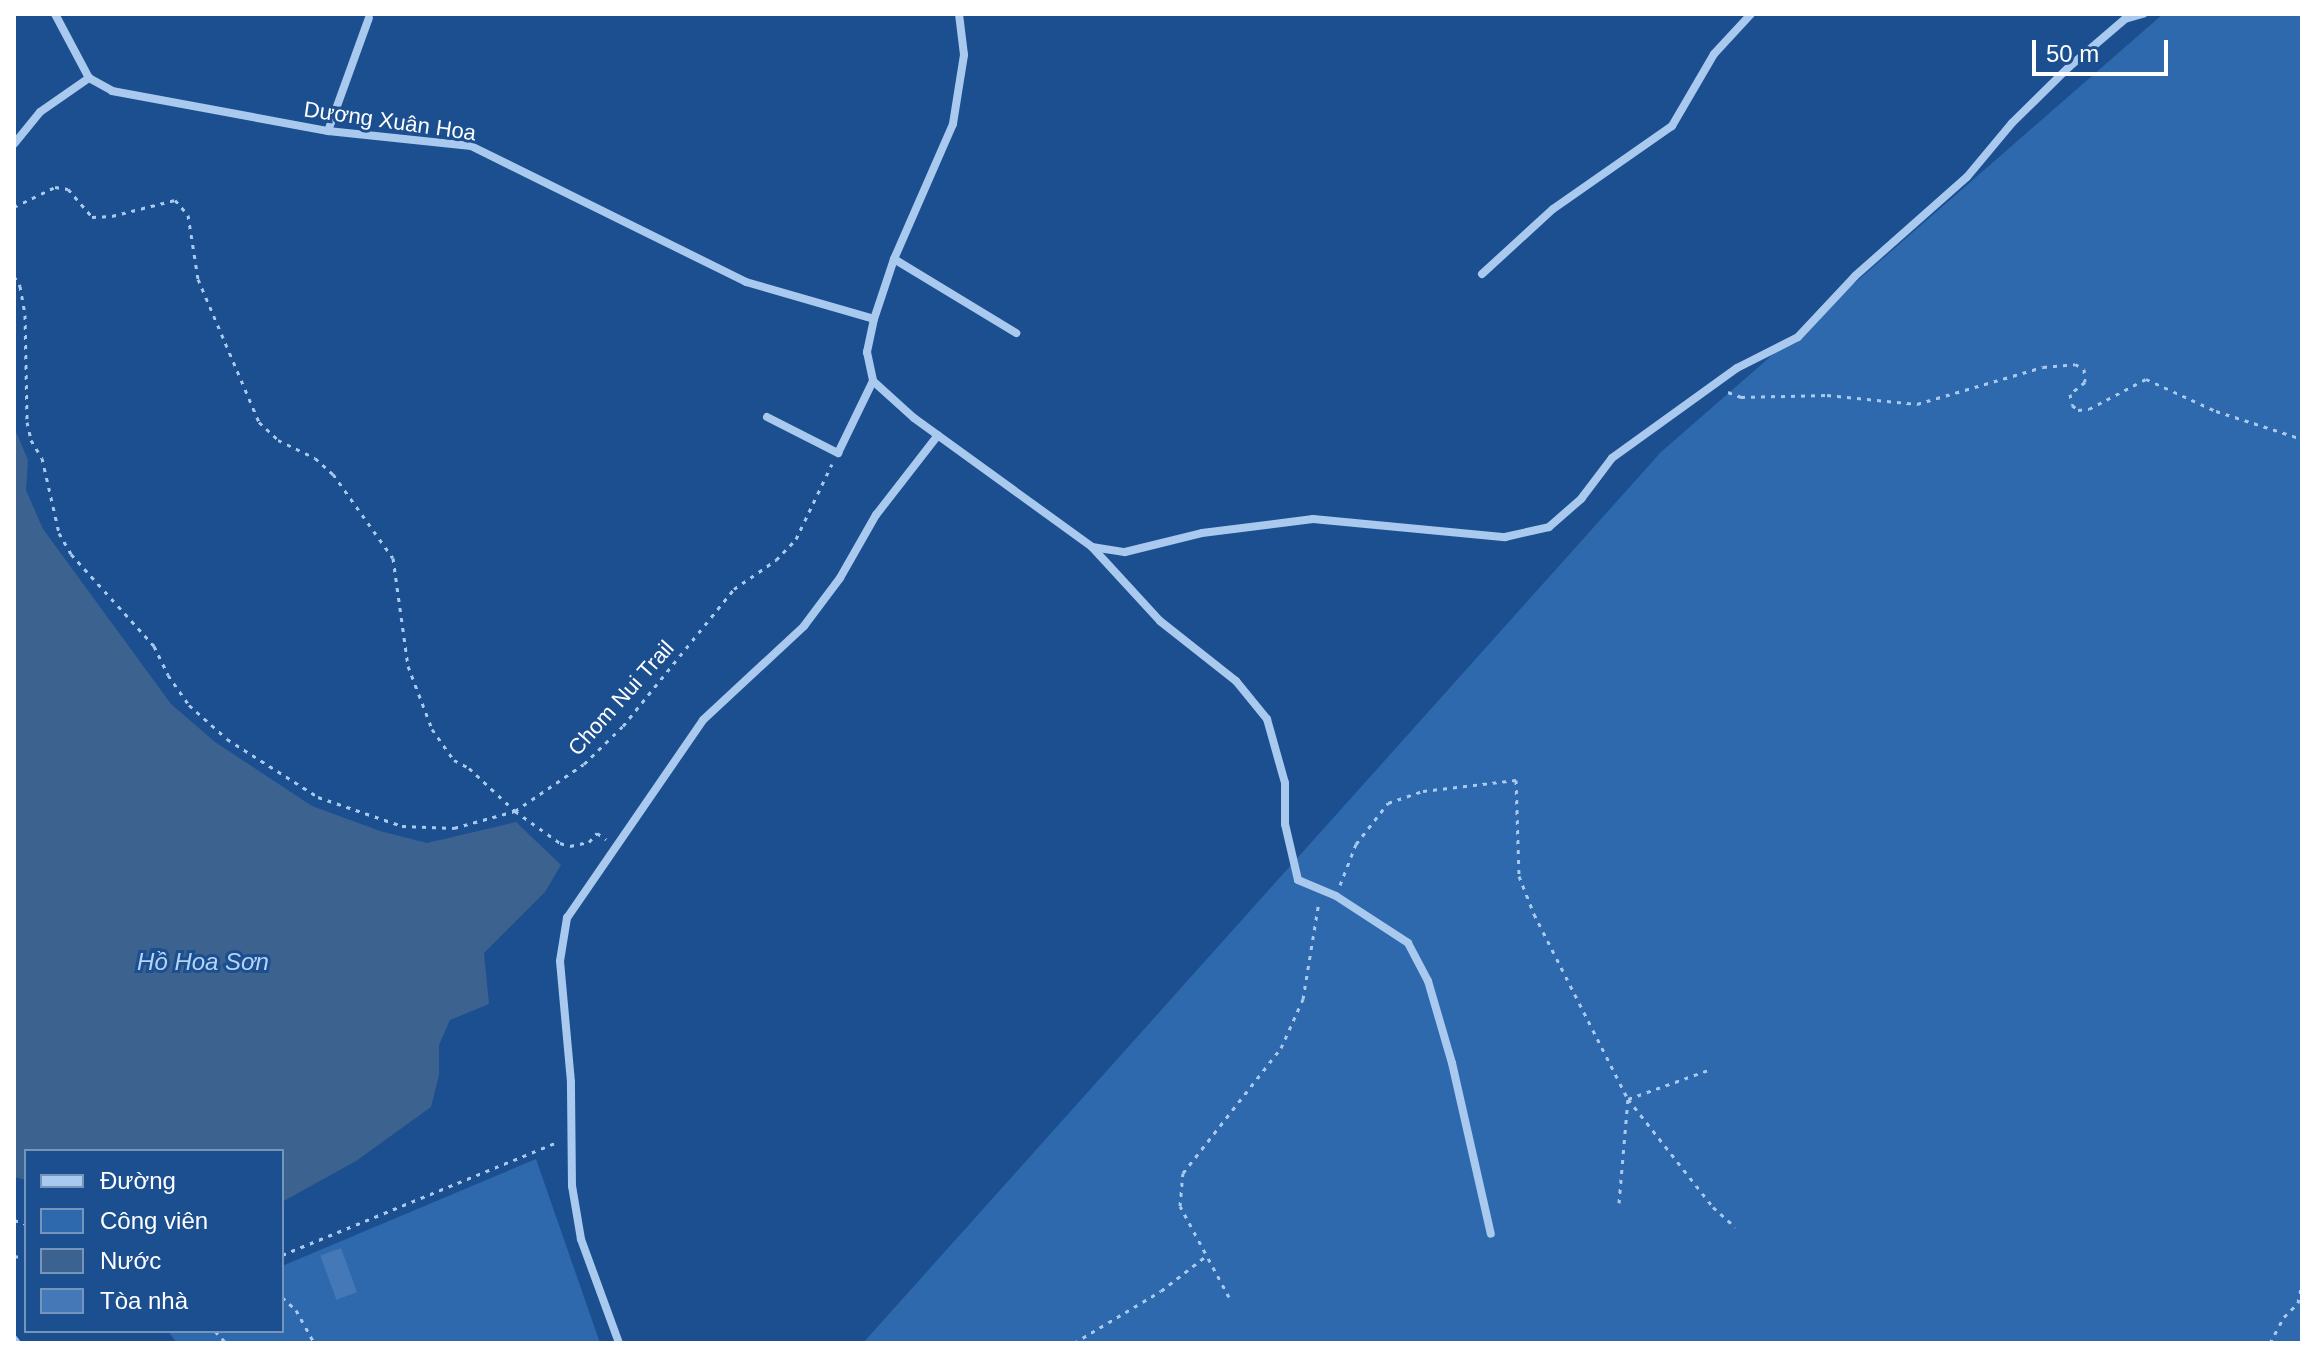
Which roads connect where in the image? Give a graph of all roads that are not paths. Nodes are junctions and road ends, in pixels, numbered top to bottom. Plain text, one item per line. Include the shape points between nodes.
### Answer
1 (55, 14) edge
2 (959, 14) edge
3 (1751, 14) edge
4 (2143, 14) edge
5 (2124, 16) edge
6 (369, 18) dead end
7 (89, 78) junction
8 (328, 131) junction
9 (14, 144) edge
10 (894, 259) junction
11 (1482, 274) dead end
12 (874, 319) junction
13 (1016, 333) dead end
14 (873, 381) junction
15 (767, 417) dead end
16 (938, 435) junction
17 (1092, 547) junction
18 (1491, 1234) dead end
19 (14, 1338) edge
20 (18, 1343) edge
21 (619, 1343) edge

1 - 7 street
2 - 10 street via 964,55 953,124
3 - 11 street via 1714,54 1672,126 1553,209
4 - 5 street
5 - 17 street via 2012,123 1967,177 1855,276 1798,337 1721,379 1612,458 1581,499 1549,527 1505,537 1313,519 1202,533 1125,552
6 - 8 street
7 - 8 street, Dương Xuân Hoa via 112,91
7 - 9 street via 40,112
8 - 12 street, Dương Xuân Hoa via 471,146 746,282
10 - 12 street
10 - 13 street
12 - 14 street via 867,352
14 - 15 street via 838,453
14 - 16 street
16 - 17 street
16 - 21 street via 876,515 840,578 804,626 703,720 567,918 560,961 572,1186 581,1239
17 - 18 street via 1160,621 1236,681 1267,719 1285,783 1289,854 1298,880 1336,896 1408,943 1428,981 1452,1063
19 - 20 lane

